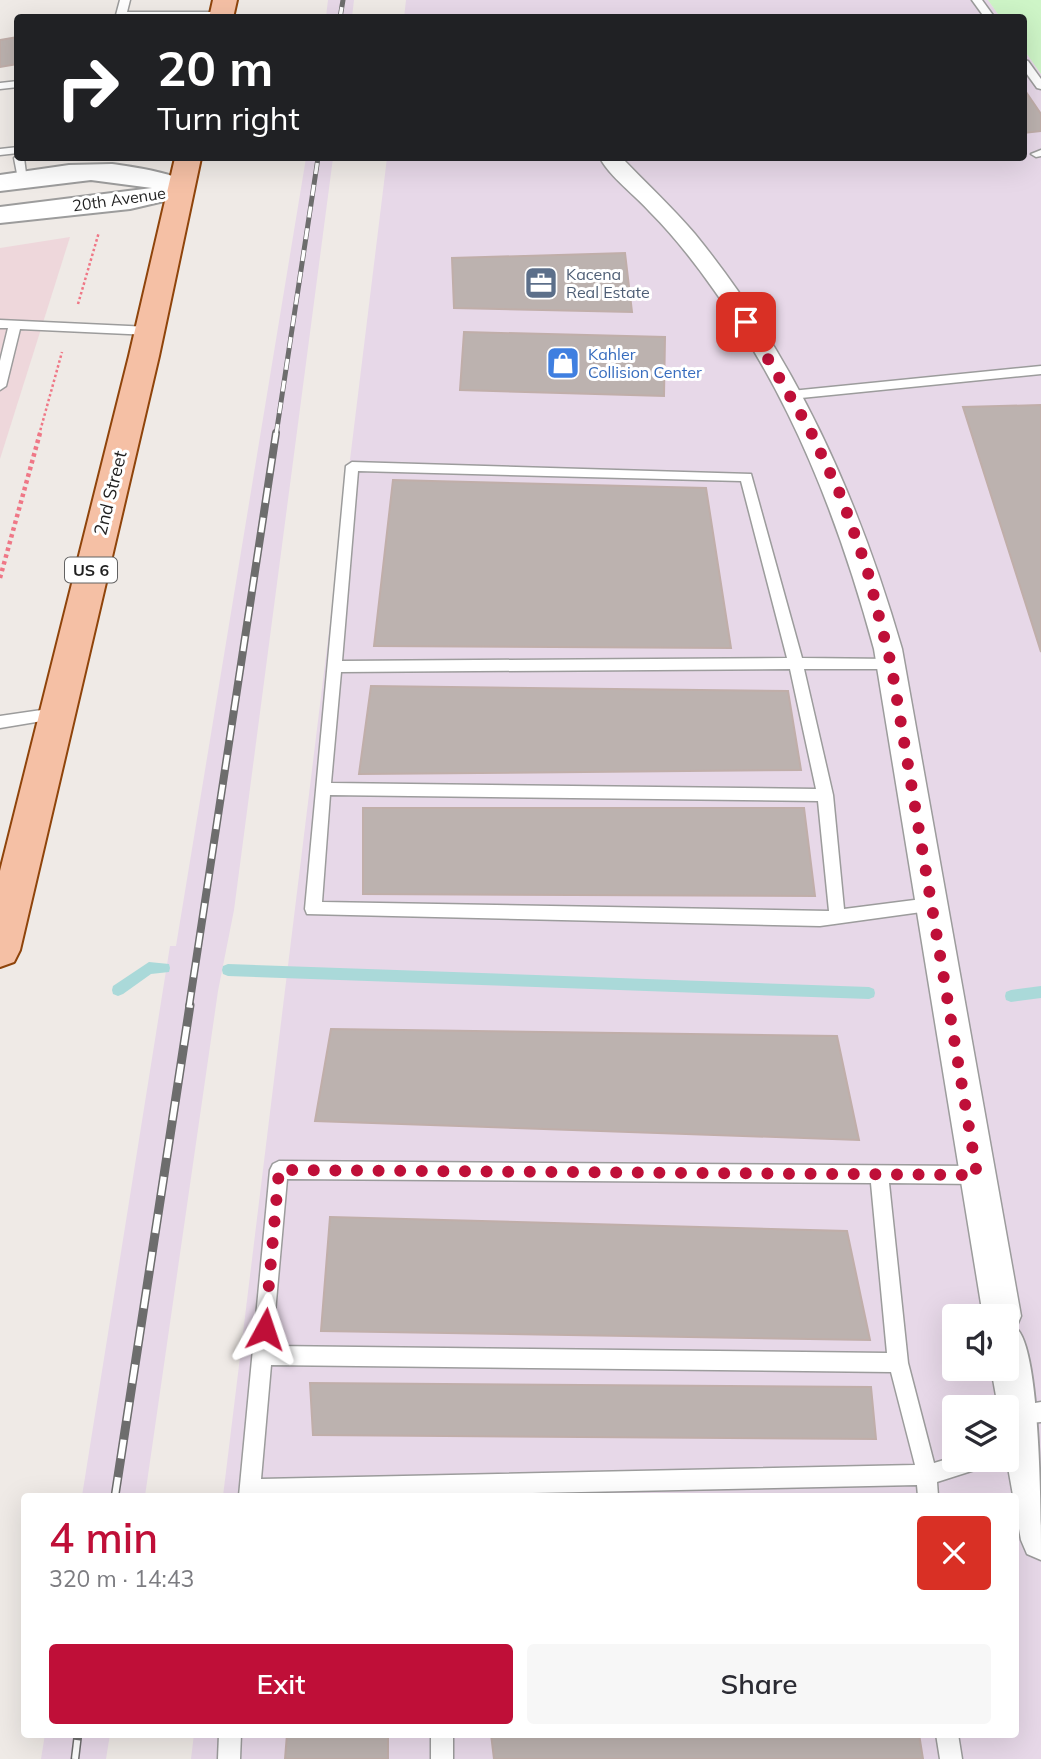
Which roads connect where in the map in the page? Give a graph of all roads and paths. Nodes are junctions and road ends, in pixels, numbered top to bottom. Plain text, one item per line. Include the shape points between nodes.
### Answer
1 (222, 11) edge
2 (161, 14) edge
3 (1027, 67) edge
4 (1041, 86) edge
5 (187, 161) edge
6 (613, 161) edge
7 (14, 173) edge
8 (181, 189) junction
9 (0, 215) edge
10 (94, 250) dead end
11 (0, 324) edge
12 (15, 324) junction
13 (70, 327) junction
14 (150, 331) junction
15 (1041, 370) edge
16 (0, 386) edge
17 (791, 395) junction
18 (0, 578) edge
19 (796, 663) junction
20 (891, 664) junction
21 (334, 667) junction
22 (55, 714) junction
23 (0, 722) edge
24 (323, 789) junction
25 (825, 795) junction
26 (930, 905) junction
27 (837, 916) junction
28 (0, 950) edge
29 (879, 1175) junction
30 (977, 1175) junction
31 (1000, 1304) edge
32 (262, 1355) junction
33 (898, 1363) junction
34 (1014, 1381) edge
35 (1023, 1430) edge
36 (942, 1470) edge
37 (927, 1475) junction
38 (249, 1493) edge
39 (928, 1493) edge
40 (1041, 1540) edge
41 (230, 1738) edge
42 (442, 1738) edge
43 (948, 1738) edge
44 (229, 1759) edge
45 (442, 1759) edge
46 (951, 1759) edge

1 - 2 lane
3 - 4 lane
5 - 8 main road, 2nd Street / US 6
6 - 17 street via 687,238 760,341
7 - 8 street, 20th Avenue via 130,172
8 - 9 street, 20th Avenue via 130,201
8 - 14 main road, 2nd Street / US 6
10 - 13 path
11 - 12 lane
12 - 13 lane
12 - 16 lane
13 - 14 lane
13 - 18 path
14 - 22 main road, 2nd Street / US 6
15 - 17 lane
17 - 20 street via 841,496 867,569
19 - 20 lane
19 - 21 lane
19 - 21 lane via 746,477 352,466
19 - 25 lane
20 - 26 street
21 - 24 lane
22 - 23 lane
22 - 28 main road, 2nd Street / US 6
24 - 25 lane
24 - 27 lane via 313,909
25 - 27 lane
26 - 27 lane
26 - 30 street
29 - 30 lane
29 - 32 lane via 279,1170
29 - 33 lane
30 - 31 street
32 - 33 lane
32 - 38 lane
33 - 37 lane
34 - 35 street
35 - 40 street
36 - 37 lane
37 - 38 lane
37 - 39 lane
41 - 44 lane
42 - 45 lane
43 - 46 lane

